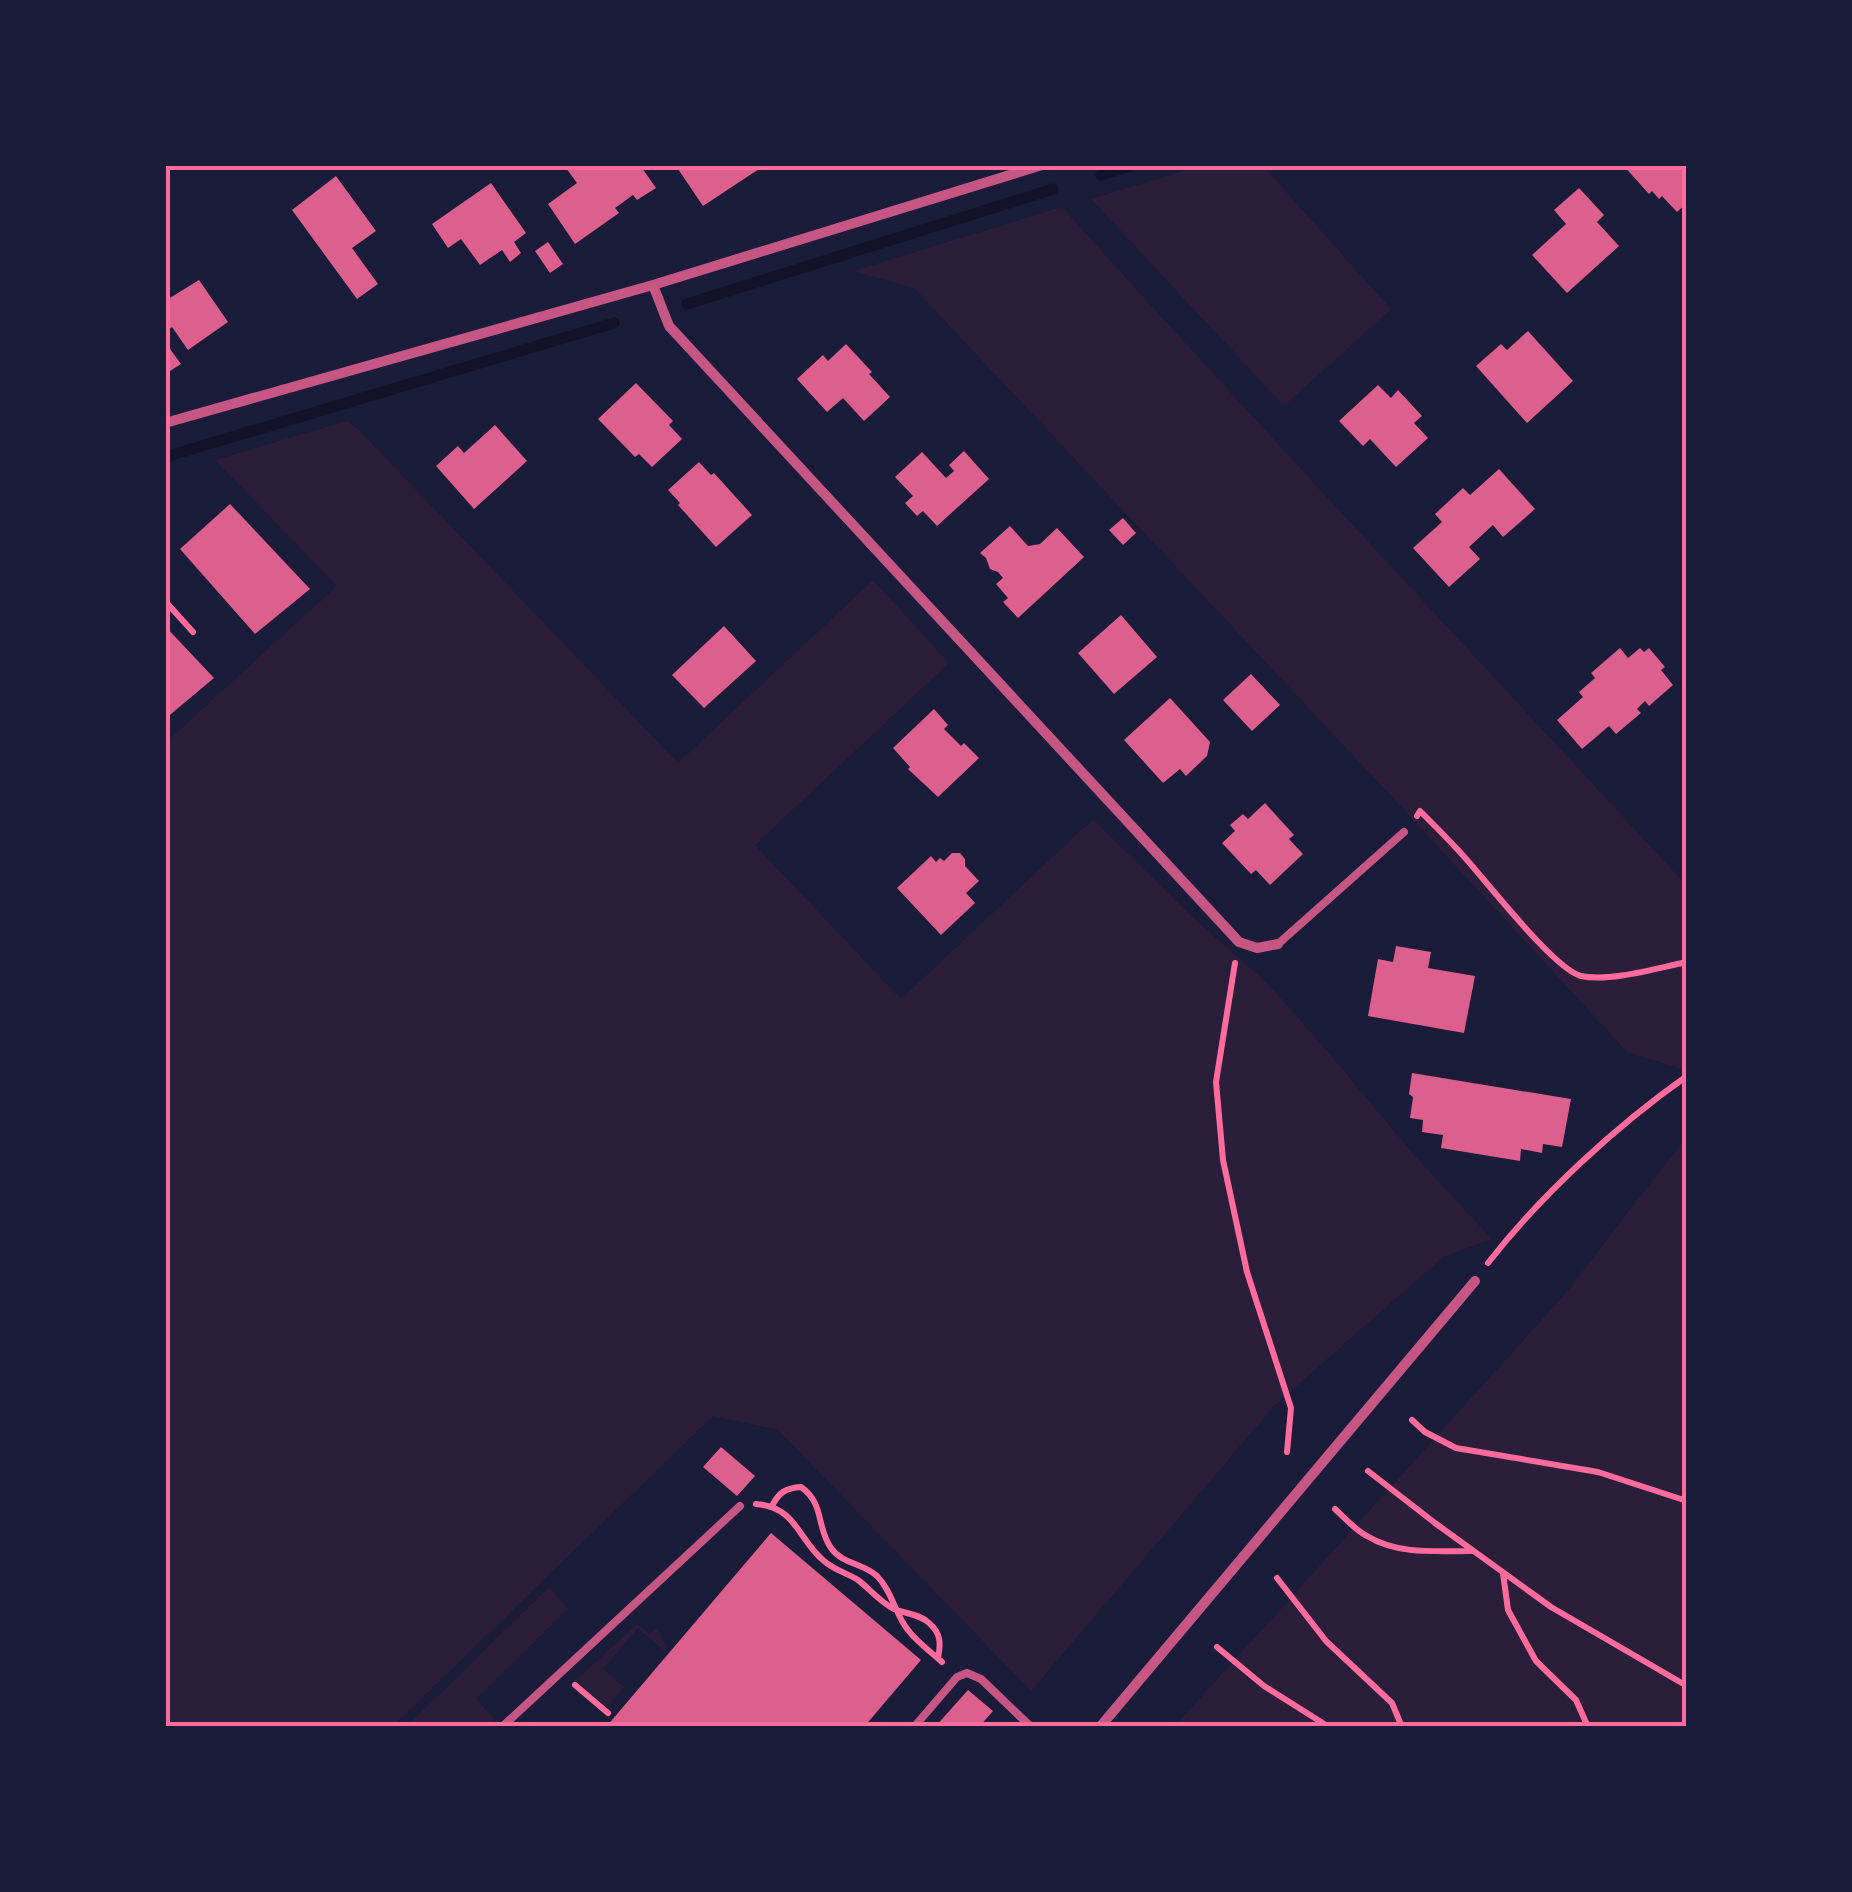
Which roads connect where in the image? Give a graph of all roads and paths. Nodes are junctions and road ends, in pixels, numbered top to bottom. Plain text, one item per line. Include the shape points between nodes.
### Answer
1 (1042, 165) edge
2 (653, 284) junction
3 (165, 424) edge
4 (165, 601) edge
5 (193, 632) dead end
6 (1404, 832) joint
7 (1239, 942) junction
8 (1278, 944) joint
9 (1687, 962) edge
10 (1687, 1076) edge
11 (1475, 1282) joint
12 (1412, 1420) dead end
13 (1287, 1452) dead end
14 (1368, 1471) dead end
15 (1687, 1501) edge
16 (740, 1506) joint
17 (772, 1506) junction
18 (1336, 1510) dead end
19 (1473, 1551) junction
20 (1503, 1572) junction
21 (1277, 1578) dead end
22 (896, 1610) junction
23 (1217, 1647) dead end
24 (938, 1658) junction
25 (560, 1673) junction
26 (957, 1677) junction
27 (1687, 1686) edge
28 (608, 1713) dead end
29 (502, 1727) edge
30 (914, 1727) edge
31 (1031, 1727) edge
32 (1100, 1727) edge
33 (1329, 1727) edge
34 (1402, 1727) edge
35 (1588, 1727) edge

1 - 2 street
2 - 3 street
2 - 7 street via 669,326
4 - 5 path
6 - 8 lane
6 - 9 path via 1420,812 1555,960 1578,976
7 - 8 street via 1257,948
7 - 13 path via 1216,1082 1223,1160 1246,1272 1290,1408
10 - 11 path via 1557,1187
11 - 32 street
12 - 15 path via 1456,1448 1598,1472
14 - 19 path
16 - 17 path
16 - 25 lane
17 - 22 path via 794,1522 818,1556
17 - 22 path via 788,1488 812,1495 833,1552 878,1577
18 - 19 path via 1387,1544
19 - 20 path
20 - 27 path
20 - 35 path via 1508,1610 1536,1661 1576,1700
21 - 34 path via 1326,1642 1392,1703
22 - 24 path
22 - 24 path via 926,1619 935,1629
23 - 33 path
24 - 26 path
25 - 28 path
25 - 29 lane
26 - 30 lane
26 - 31 lane via 981,1678

